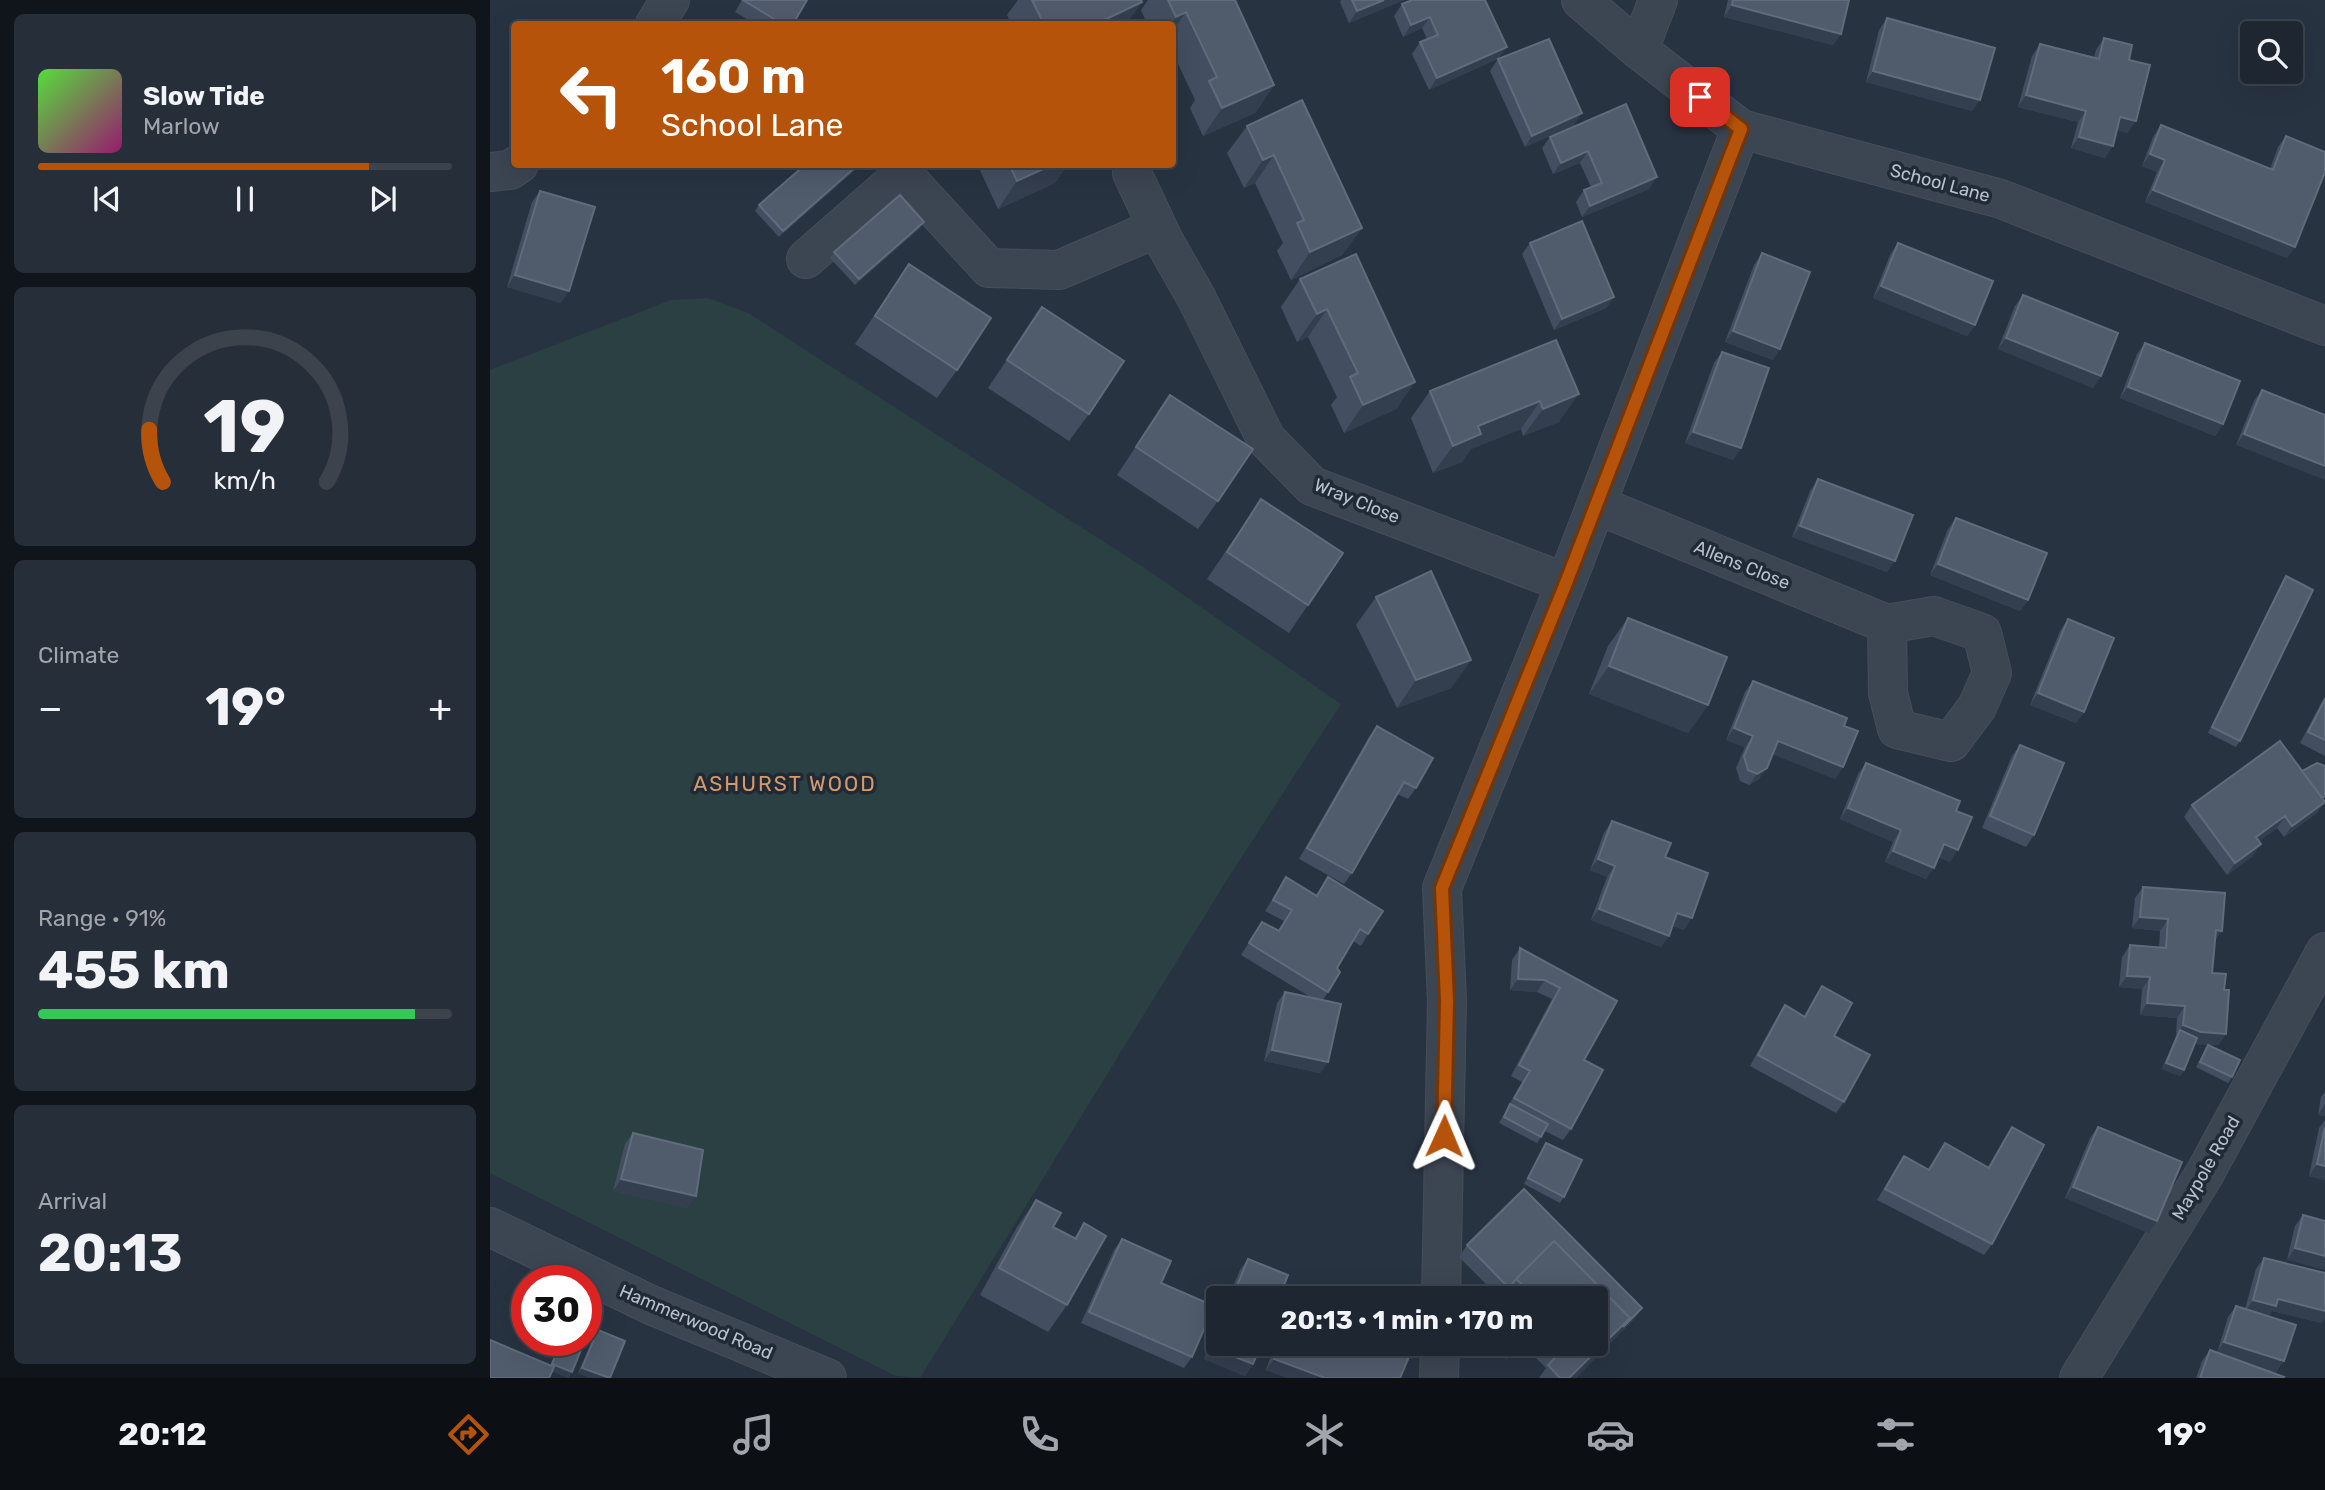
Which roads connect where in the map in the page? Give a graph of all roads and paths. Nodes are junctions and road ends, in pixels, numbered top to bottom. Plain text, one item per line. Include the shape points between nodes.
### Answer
1 (670, 0) edge
2 (1581, 0) edge
3 (1658, 0) edge
4 (657, 21) edge
5 (1639, 50) junction
6 (1741, 129) junction
7 (513, 168) edge
8 (490, 172) edge
9 (1132, 173) dead end
10 (1157, 228) junction
11 (806, 258) dead end
12 (2325, 326) edge
13 (1597, 505) junction
14 (1566, 583) junction
15 (1887, 624) dead end
16 (2325, 953) edge
17 (490, 1227) edge
18 (1441, 1286) edge
19 (1440, 1356) edge
20 (827, 1378) edge
21 (1440, 1378) edge
22 (2079, 1378) edge

1 - 4 street
2 - 5 street, School Lane
3 - 5 street
5 - 6 street, School Lane
6 - 12 street, School Lane via 2001,199
6 - 13 street
7 - 8 street
9 - 10 street, Wray Close
10 - 11 street via 1059,270 989,268 903,174
10 - 14 street, Wray Close via 1266,439 1312,486
13 - 14 street
13 - 15 street, Allens Close
14 - 18 street via 1442,888 1447,1001
16 - 22 street, Maypole Road via 2204,1174
17 - 20 street, Hammerwood Road via 651,1305
19 - 21 street

